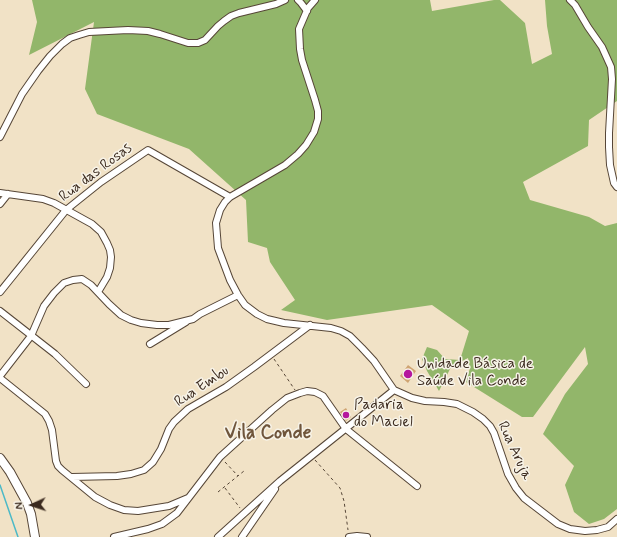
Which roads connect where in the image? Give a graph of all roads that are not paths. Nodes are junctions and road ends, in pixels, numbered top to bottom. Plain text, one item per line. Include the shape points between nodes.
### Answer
1 (286, 0) edge
2 (298, 0) edge
3 (315, 0) edge
4 (570, 0) edge
5 (307, 11) junction
6 (0, 136) edge
7 (617, 187) edge
8 (0, 193) edge
9 (8, 194) junction
10 (230, 197) junction
11 (0, 204) edge
12 (66, 210) junction
13 (0, 292) edge
14 (98, 292) junction
15 (238, 295) junction
16 (0, 311) edge
17 (193, 319) junction
18 (310, 325) junction
19 (31, 336) junction
20 (150, 344) dead end
21 (0, 377) edge
22 (86, 384) dead end
23 (394, 390) junction
24 (346, 429) junction
25 (0, 458) edge
26 (72, 477) junction
27 (280, 481) junction
28 (417, 486) dead end
29 (189, 497) junction
30 (617, 519) edge
31 (35, 537) edge
32 (114, 537) edge
33 (218, 537) edge
34 (242, 537) edge
35 (349, 537) edge
36 (367, 537) edge

1 - 6 street via 231,16 205,40 198,43 188,43 148,31 128,30 89,32 70,38 38,71 22,94
2 - 5 street
3 - 5 street
4 - 7 street via 602,47 611,67 609,147 610,165
5 - 10 street via 300,29 300,49 318,111 314,132 302,150 289,161
8 - 9 street
9 - 11 street
9 - 12 street via 43,199
10 - 12 street, Rua das Rosas via 148,150
10 - 15 street via 220,210 216,223 217,237 218,248
12 - 13 street, Rua das Rosas
12 - 14 street via 101,232 110,250 110,268
14 - 17 street via 121,314 141,323 169,325
14 - 19 street via 82,279 64,283 44,306
15 - 17 street
15 - 18 street via 245,305 268,319
16 - 19 street
17 - 20 street
18 - 23 street via 331,328 350,336 374,361
18 - 26 street, Rua Embu via 226,387 188,409 174,422 153,462 144,470 117,476
19 - 21 street
19 - 22 street via 55,354
21 - 26 street via 45,414 52,430 58,466
23 - 24 street
23 - 30 street, Rua Aruja via 425,401 456,404 483,419 494,433 508,474 516,488 524,498 558,524 585,531 608,527
24 - 27 street
24 - 28 street
24 - 29 street via 323,396 307,391 298,393 272,410 220,457
25 - 31 street via 27,503
26 - 29 street via 95,497 124,510 138,511 169,506
27 - 33 street
27 - 34 street
29 - 32 street via 177,513 162,524
35 - 36 street

